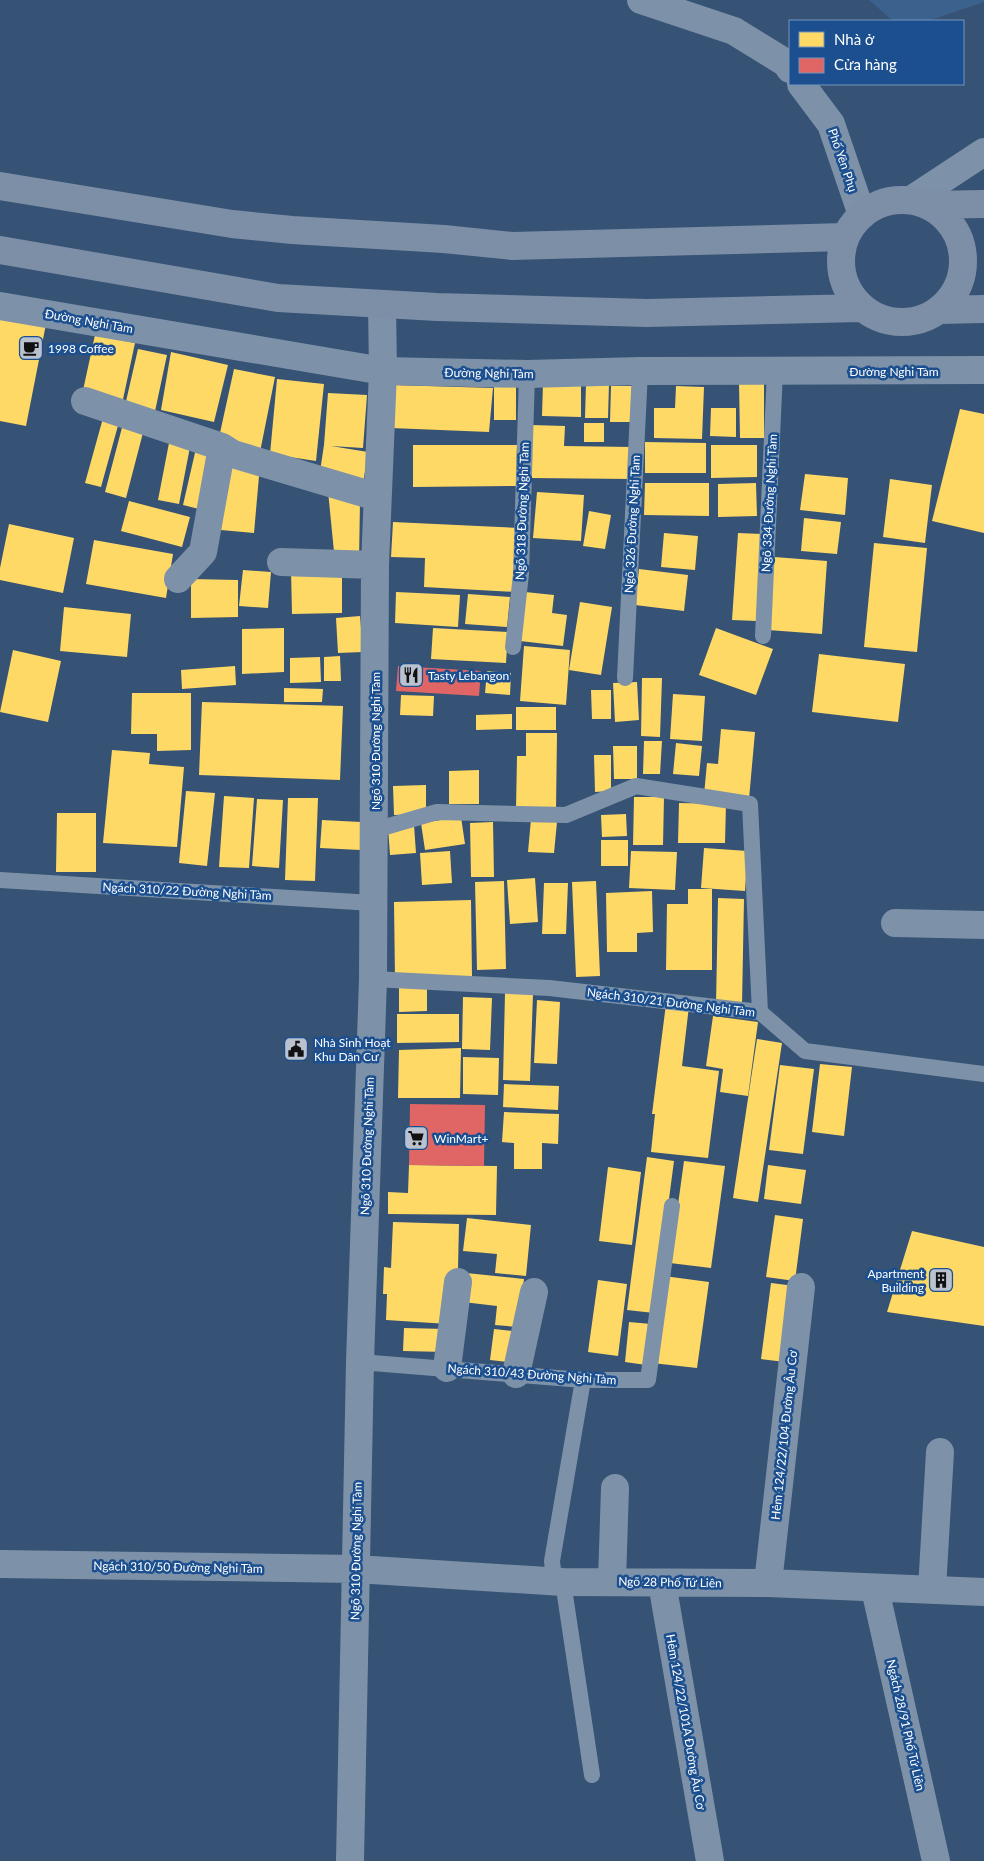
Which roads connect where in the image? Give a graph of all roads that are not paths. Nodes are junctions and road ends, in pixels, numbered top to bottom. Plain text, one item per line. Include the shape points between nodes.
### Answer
1 (641, 0) edge
2 (789, 68) edge
3 (802, 85) edge
4 (984, 152) edge
5 (0, 186) edge
6 (919, 203) junction
7 (984, 204) edge
8 (862, 215) junction
9 (845, 238) junction
10 (0, 250) edge
11 (382, 305) junction
12 (0, 306) edge
13 (861, 308) junction
14 (984, 309) edge
15 (939, 310) junction
16 (984, 370) edge
17 (383, 371) junction
18 (640, 371) junction
19 (775, 371) junction
20 (527, 374) junction
21 (86, 401) dead end
22 (222, 447) junction
23 (377, 497) junction
24 (281, 562) dead end
25 (375, 565) junction
26 (178, 579) dead end
27 (763, 636) dead end
28 (513, 647) dead end
29 (625, 678) dead end
30 (375, 830) junction
31 (0, 880) edge
32 (373, 903) junction
33 (895, 923) dead end
34 (984, 925) edge
35 (373, 979) junction
36 (760, 1012) junction
37 (984, 1074) edge
38 (672, 1206) dead end
39 (458, 1282) dead end
40 (801, 1287) dead end
41 (534, 1292) dead end
42 (360, 1362) junction
43 (447, 1368) junction
44 (516, 1374) junction
45 (584, 1380) junction
46 (940, 1452) dead end
47 (615, 1488) dead end
48 (0, 1564) edge
49 (356, 1569) junction
50 (559, 1581) junction
51 (612, 1581) junction
52 (662, 1582) junction
53 (768, 1583) junction
54 (875, 1589) junction
55 (932, 1589) junction
56 (984, 1592) edge
57 (592, 1775) dead end
58 (350, 1861) edge
59 (710, 1861) edge
60 (936, 1861) edge

1 - 2 street via 734,31
3 - 8 street, Phố Yên Phụ via 831,124
4 - 6 street
5 - 9 main road via 232,224 512,246
6 - 7 main road
6 - 8 main road via 893,200 876,205
6 - 15 main road via 938,212 954,227 962,246 962,275 953,295
8 - 9 main road
9 - 13 main road via 840,261 842,278
10 - 11 main road via 278,298
11 - 13 main road via 647,312
11 - 17 street, Ngõ 310 Đường Nghi Tàm
12 - 17 street, Đường Nghi Tàm
13 - 15 main road via 879,318 899,323 920,320
14 - 15 main road
16 - 19 street, Đường Nghi Tàm
17 - 20 street, Đường Nghi Tàm
17 - 23 street, Ngõ 310 Đường Nghi Tàm
18 - 19 street, Đường Nghi Tàm
18 - 20 street, Đường Nghi Tàm
18 - 29 lane, Ngõ 326 Đường Nghi Tàm
19 - 27 lane, Ngõ 334 Đường Nghi Tàm
20 - 28 lane, Ngõ 318 Đường Nghi Tàm via 520,574
21 - 22 street
22 - 23 street via 233,454
22 - 26 street via 203,552
23 - 25 street, Ngõ 310 Đường Nghi Tàm
24 - 25 street
25 - 30 street, Ngõ 310 Đường Nghi Tàm
30 - 32 street, Ngõ 310 Đường Nghi Tàm
30 - 36 lane via 437,812 566,814 636,786 750,804
31 - 32 lane, Ngách 310/22 Đường Nghi Tàm
32 - 35 street, Ngõ 310 Đường Nghi Tàm
33 - 34 street
35 - 36 lane, Ngách 310/21 Đường Nghi Tàm via 549,988
35 - 42 street, Ngõ 310 Đường Nghi Tàm
36 - 37 lane, Ngách 310/21 Đường Nghi Tàm via 805,1051
38 - 45 lane, Ngách 310/43 Đường Nghi Tàm via 648,1380
39 - 43 street
40 - 53 street, Hẻm 124/22/104 Đường Âu Cơ
41 - 44 street
42 - 43 lane, Ngách 310/43 Đường Nghi Tàm
42 - 49 street, Ngõ 310 Đường Nghi Tàm
43 - 44 lane, Ngách 310/43 Đường Nghi Tàm
44 - 45 lane, Ngách 310/43 Đường Nghi Tàm
45 - 50 lane via 552,1561
46 - 55 street
47 - 51 street
48 - 49 street, Ngách 310/50 Đường Nghi Tàm
49 - 50 street, Ngõ 28 Phố Tứ Liên
49 - 58 street, Ngõ 310 Đường Nghi Tàm
50 - 51 street, Ngõ 28 Phố Tứ Liên
50 - 57 lane
51 - 52 street, Ngõ 28 Phố Tứ Liên
52 - 53 street, Ngõ 28 Phố Tứ Liên
52 - 59 street, Hẻm 124/22/101A Đường Âu Cơ
53 - 54 street, Ngõ 28 Phố Tứ Liên
54 - 55 street, Ngõ 28 Phố Tứ Liên
54 - 60 street, Ngách 28/91 Phố Tứ Liên
55 - 56 street, Ngõ 28 Phố Tứ Liên

